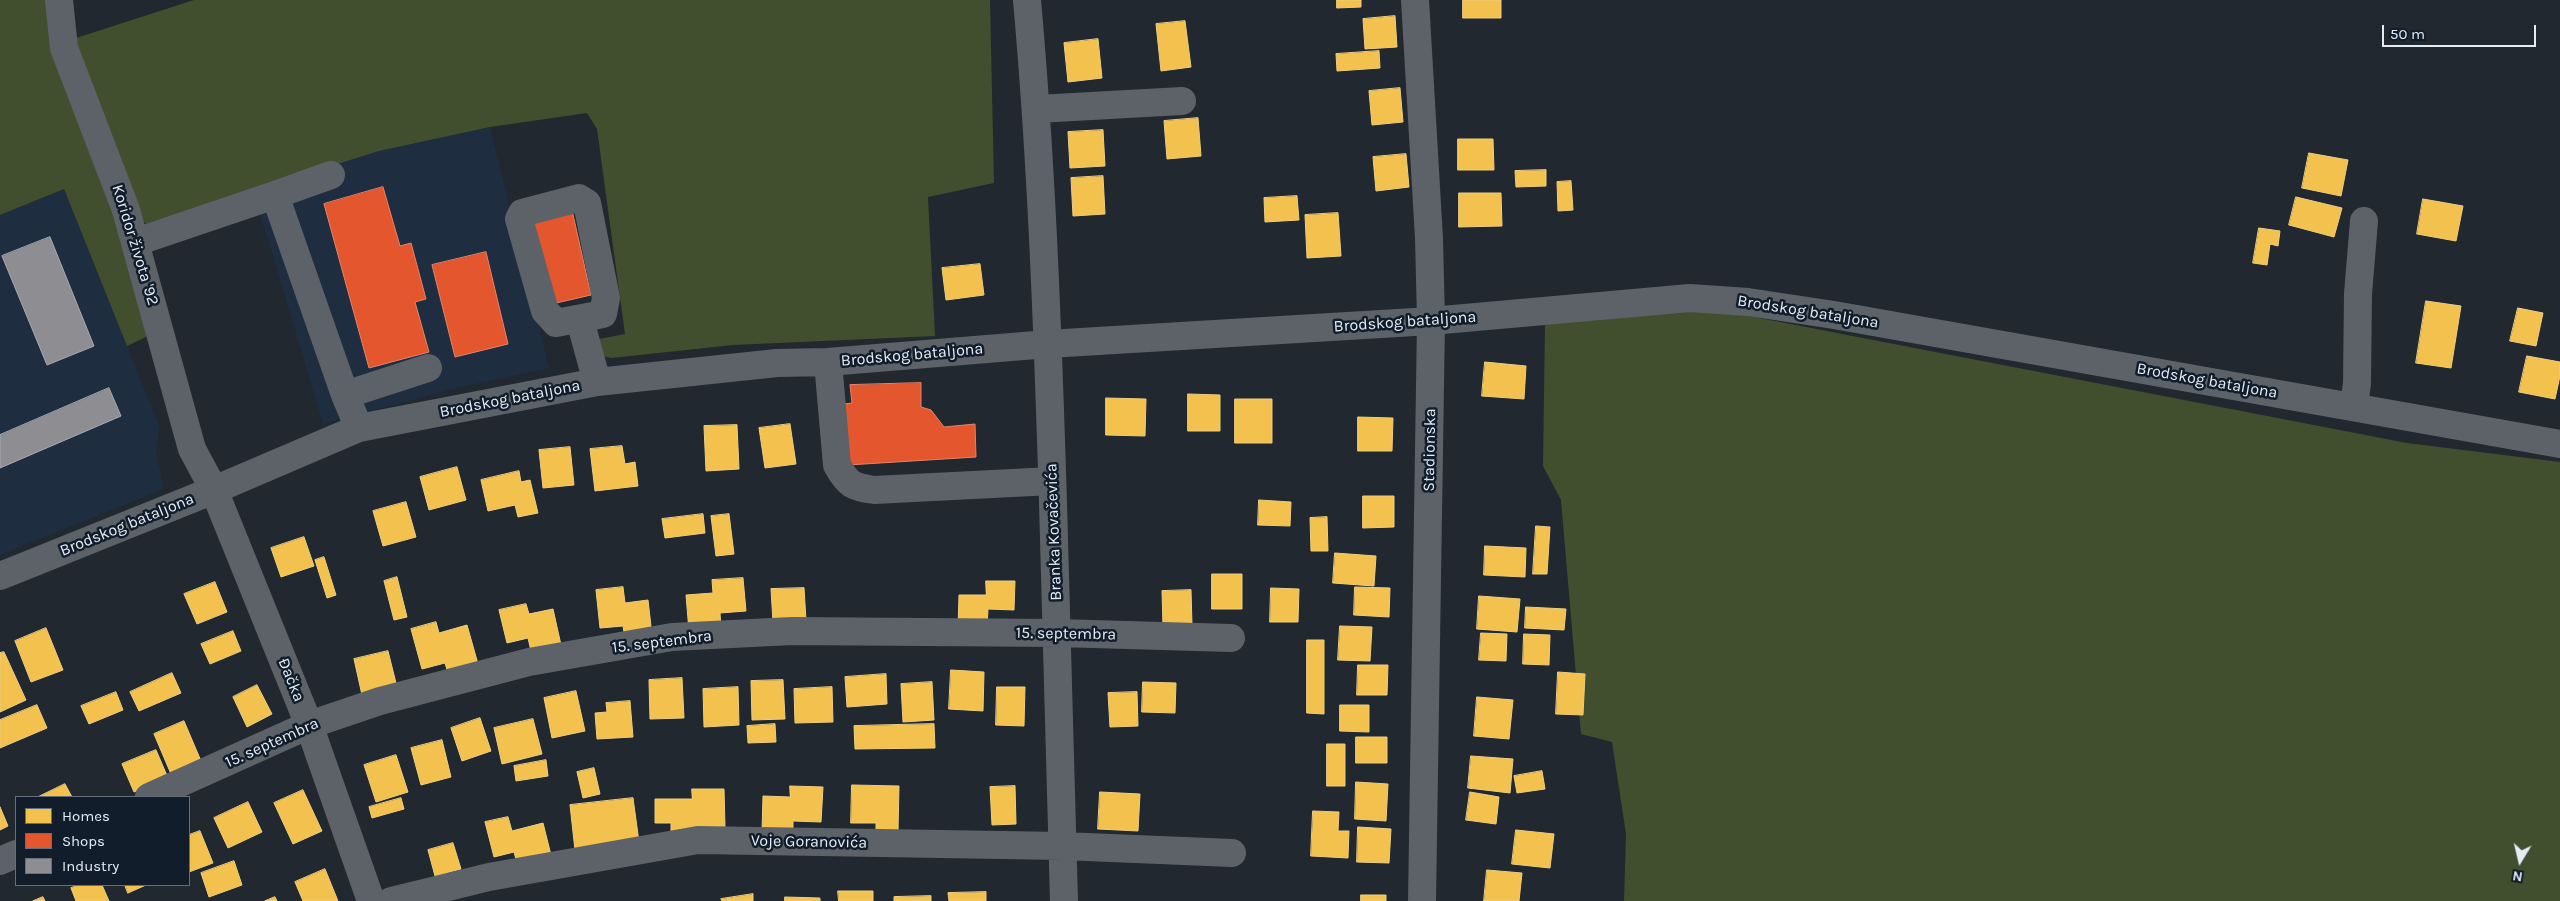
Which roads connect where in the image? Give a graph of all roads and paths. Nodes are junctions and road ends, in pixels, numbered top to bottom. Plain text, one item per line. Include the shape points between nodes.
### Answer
1 (59, 0) edge
2 (1027, 0) edge
3 (1415, 0) edge
4 (1182, 101) dead end
5 (1037, 109) junction
6 (331, 175) dead end
7 (275, 195) junction
8 (2364, 221) dead end
9 (136, 242) junction
10 (580, 320) junction
11 (1431, 321) junction
12 (1048, 344) junction
13 (828, 362) junction
14 (428, 368) dead end
15 (597, 382) junction
16 (345, 395) junction
17 (2354, 407) junction
18 (359, 428) junction
19 (2560, 444) edge
20 (1052, 481) junction
21 (214, 490) junction
22 (0, 576) edge
23 (1058, 633) junction
24 (1231, 638) dead end
25 (309, 725) junction
26 (151, 796) edge
27 (1063, 846) junction
28 (1232, 853) dead end
29 (15, 854) edge
30 (0, 861) edge
31 (372, 901) edge
32 (391, 901) edge
33 (1064, 901) edge
34 (1422, 901) edge

1 - 9 street, Koridor života '92 via 64,48
2 - 5 street
3 - 11 street, Stadionska via 1430,238
4 - 5 street
5 - 12 street
6 - 7 street
7 - 9 street
7 - 16 street
8 - 17 street
9 - 21 street, Koridor života '92 via 192,449
10 - 10 street via 556,324 545,311 519,219 522,213 579,198 587,203 606,298 603,314
10 - 15 street
11 - 12 street, Brodskog bataljona
11 - 17 street, Brodskog bataljona via 1690,298 1748,302
11 - 34 street, Stadionska
12 - 13 street, Brodskog bataljona
12 - 20 street, Branka Kovačevića
13 - 15 street, Brodskog bataljona via 777,363
13 - 20 street via 837,465 854,487 874,490
14 - 16 street
15 - 18 street, Brodskog bataljona
16 - 18 street
17 - 19 street, Brodskog bataljona
18 - 21 street, Brodskog bataljona
20 - 23 street, Branka Kovačevića
21 - 22 street, Brodskog bataljona
21 - 25 street, Đačka
23 - 24 street, 15. septembra
23 - 25 street, 15. septembra via 792,632 672,637 529,662 380,701
23 - 27 street, Branka Kovačevića
25 - 26 street, 15. septembra
25 - 31 street, Đačka
27 - 28 street, Voje Goranovića
27 - 32 street, Voje Goranovića via 698,840 490,877
27 - 33 street, Branka Kovačevića
29 - 30 street

